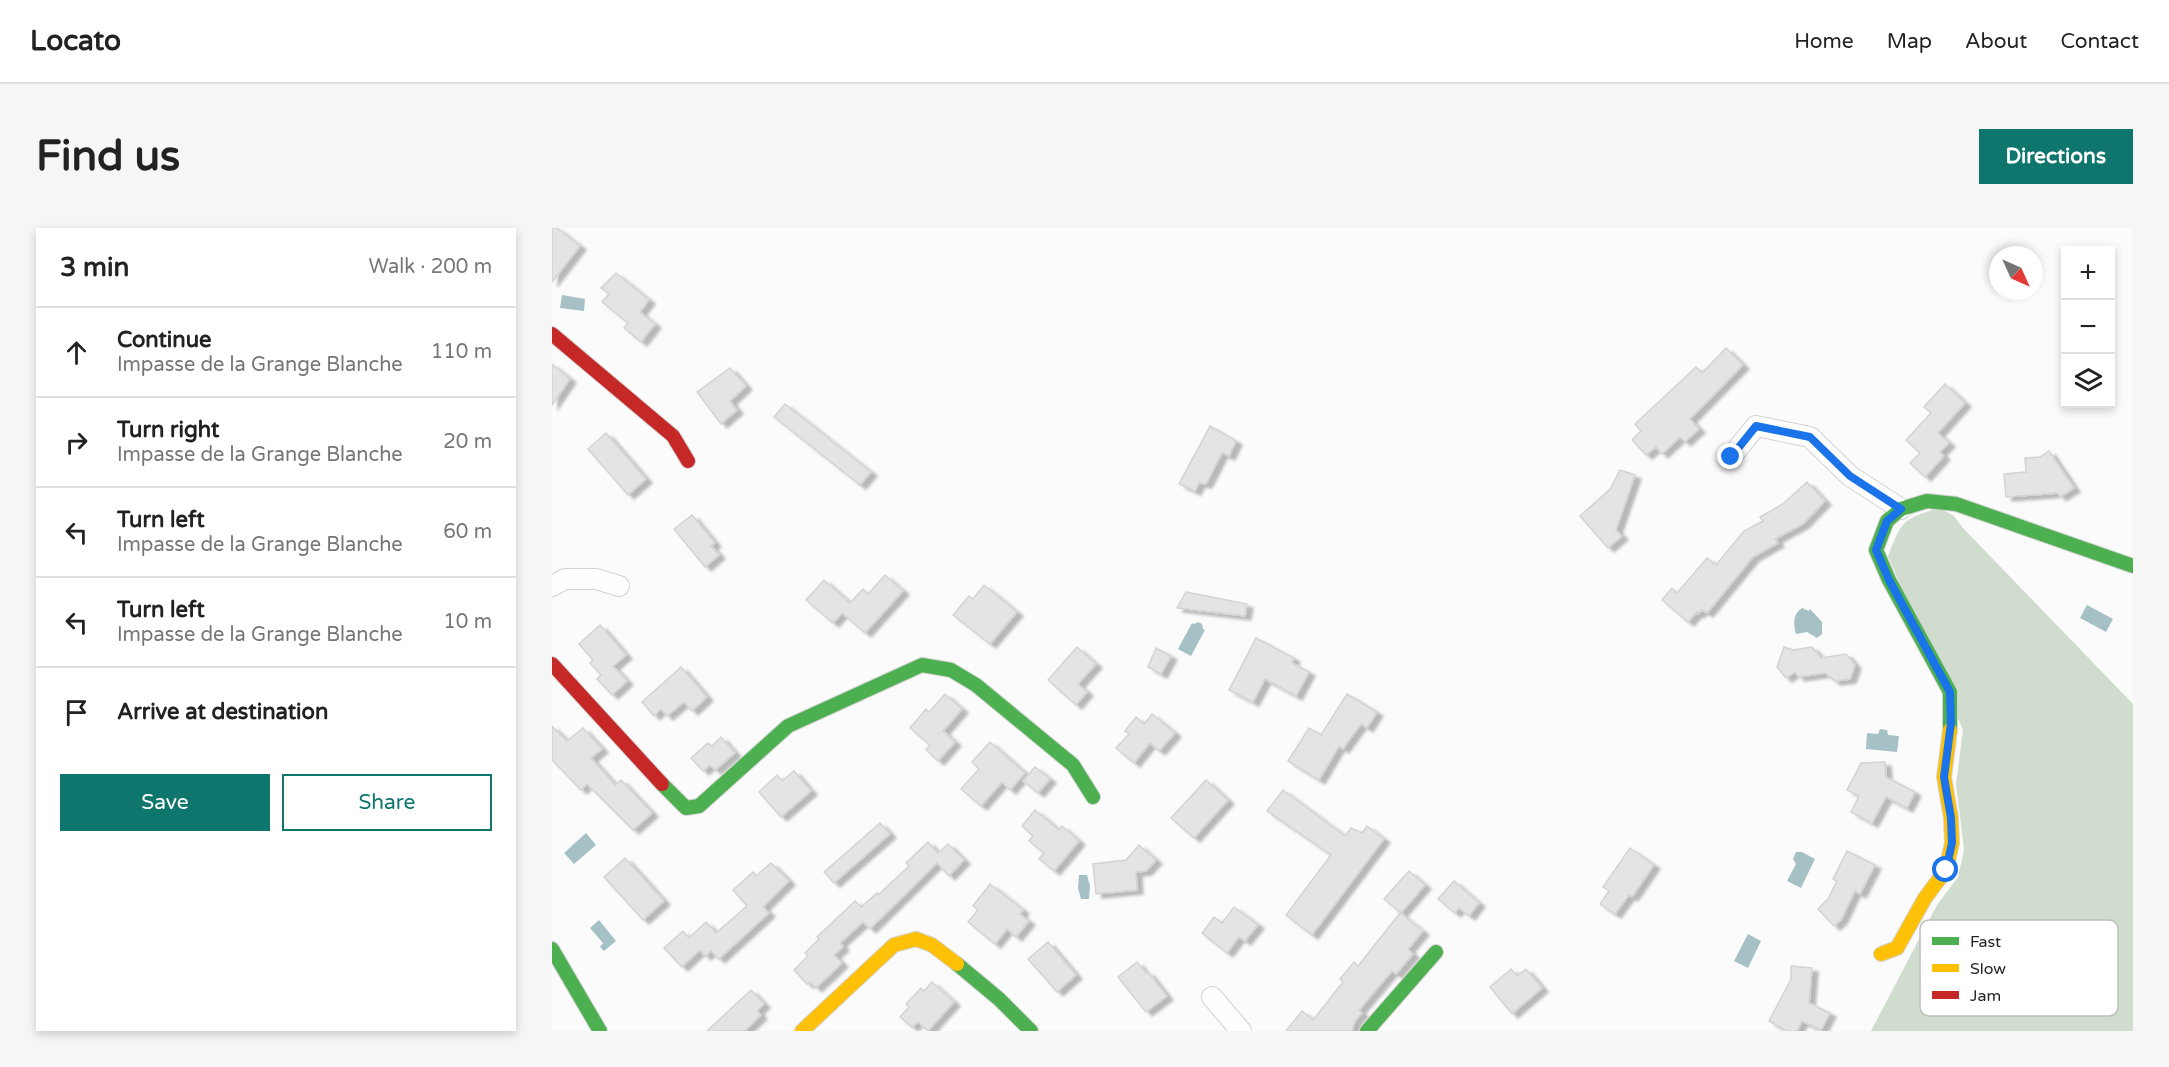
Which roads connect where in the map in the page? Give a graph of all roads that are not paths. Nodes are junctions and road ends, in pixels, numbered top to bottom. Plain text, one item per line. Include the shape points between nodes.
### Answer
1 (552, 334) edge
2 (1731, 457) dead end
3 (688, 461) dead end
4 (1901, 509) junction
5 (2133, 566) edge
6 (552, 586) edge
7 (619, 586) dead end
8 (552, 664) edge
9 (1093, 797) dead end
10 (552, 949) edge
11 (1436, 952) dead end
12 (1881, 954) dead end
13 (1212, 997) dead end
14 (600, 1031) edge
15 (802, 1031) edge
16 (1031, 1031) edge
17 (1241, 1031) edge
18 (1367, 1031) edge

1 - 3 street via 673,435
2 - 4 street via 1756,426 1810,437 1850,476
4 - 5 street via 1927,501 1956,504
4 - 12 street via 1887,521 1876,550 1950,692 1951,723 1944,777 1952,843 1946,870 1897,948
6 - 7 street via 565,579 596,579
8 - 9 street via 686,808 699,807 788,726 922,664 951,670 976,685 1072,765
10 - 14 street
11 - 18 street
13 - 17 street
15 - 16 street via 894,945 916,939 932,945 954,962

